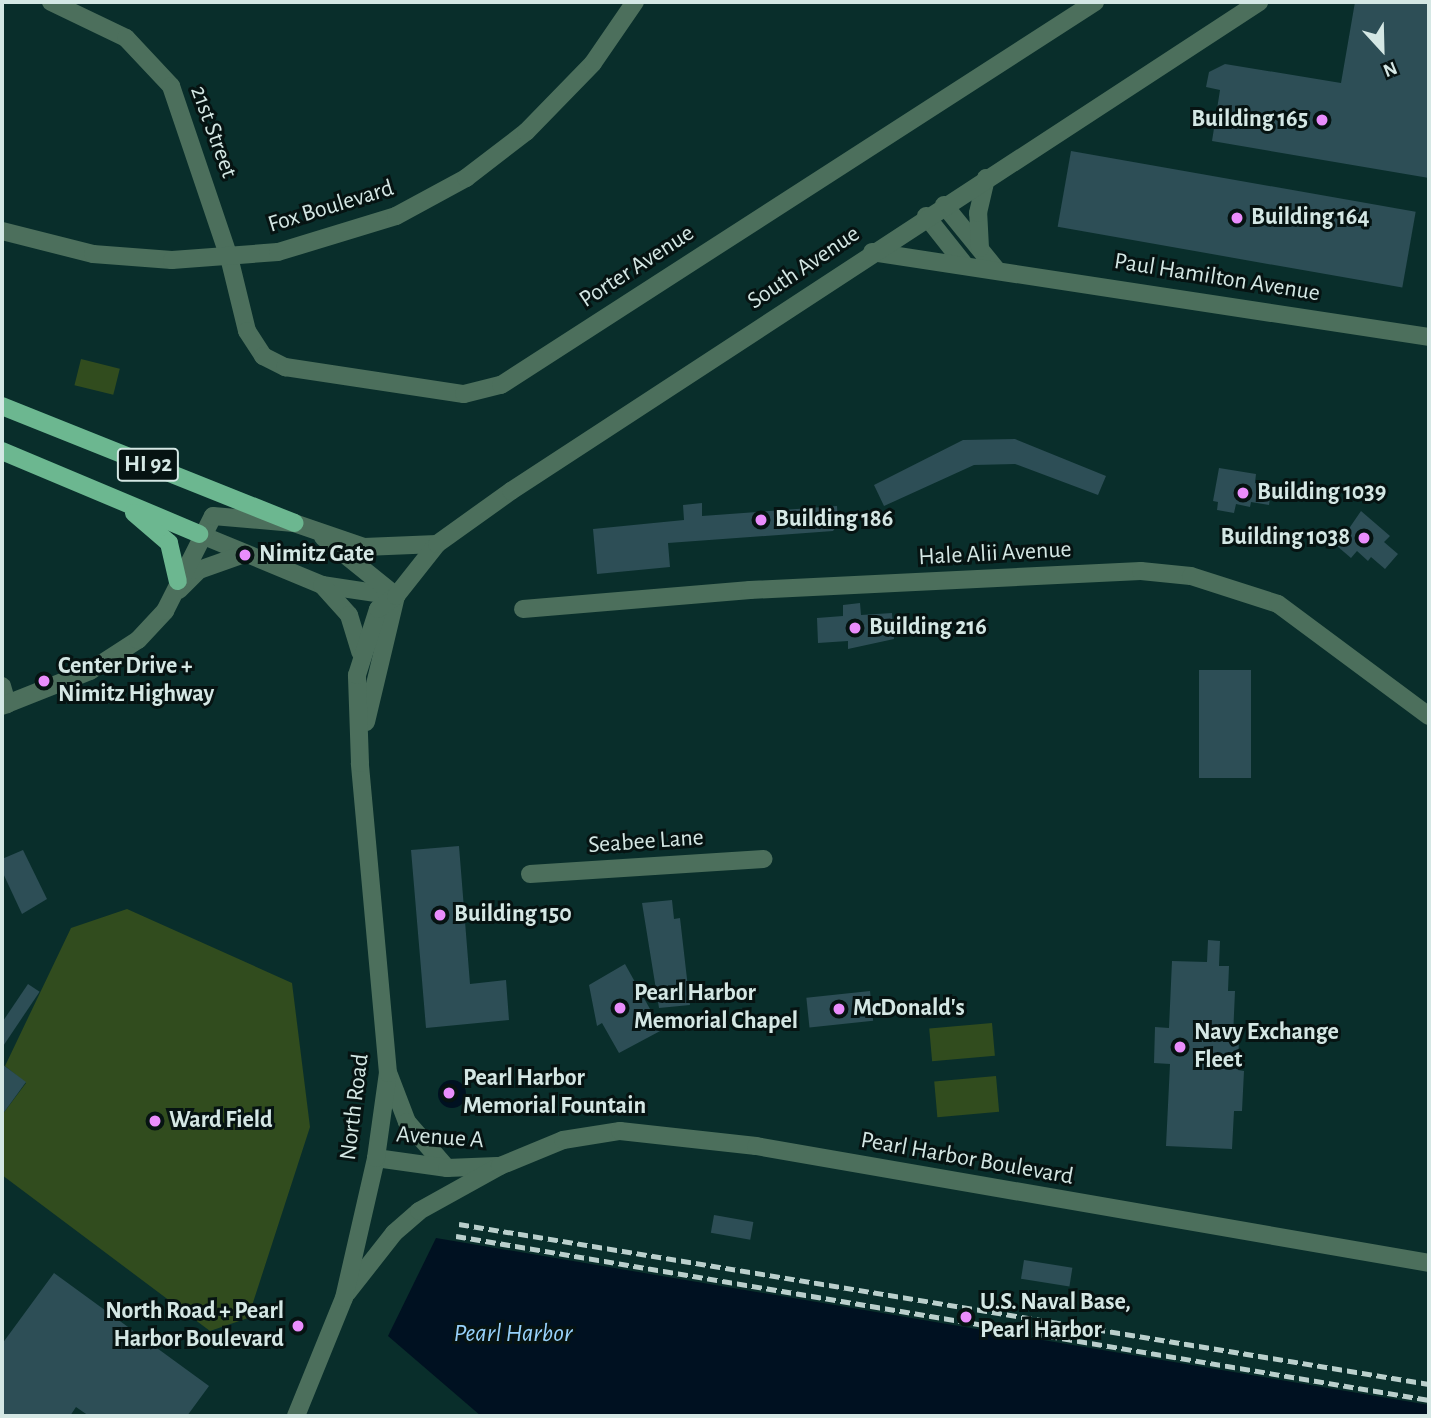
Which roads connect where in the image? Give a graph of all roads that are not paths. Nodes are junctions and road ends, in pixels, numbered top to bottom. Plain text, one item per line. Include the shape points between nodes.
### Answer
1 (51, 2) edge
2 (635, 2) edge
3 (1094, 2) edge
4 (1259, 2) edge
5 (986, 178) junction
6 (944, 205) junction
7 (926, 216) junction
8 (2, 231) edge
9 (980, 248) junction
10 (873, 251) junction
11 (229, 257) junction
12 (964, 264) junction
13 (996, 268) junction
14 (1429, 337) edge
15 (2, 406) edge
16 (2, 451) edge
17 (121, 501) junction
18 (294, 523) junction
19 (199, 534) junction
20 (323, 536) junction
21 (437, 544) junction
22 (244, 554) junction
23 (178, 582) junction
24 (321, 585) junction
25 (396, 596) junction
26 (170, 600) junction
27 (523, 609) dead end
28 (360, 658) junction
29 (2, 686) edge
30 (5, 705) edge
31 (1429, 716) edge
32 (360, 751) junction
33 (764, 859) dead end
34 (530, 874) dead end
35 (388, 1073) junction
36 (376, 1158) junction
37 (500, 1166) junction
38 (447, 1168) junction
39 (1429, 1264) edge
40 (344, 1298) junction
41 (296, 1416) edge

1 - 11 street, 21st Street via 127,37 159,68 181,106
2 - 11 street, Fox Boulevard via 593,63 545,113 466,178 396,216 278,252
3 - 11 street, Porter Avenue via 483,392 454,393 272,362 247,331
4 - 5 street, South Avenue
5 - 6 street, South Avenue
5 - 9 street via 978,213
6 - 7 street, South Avenue
6 - 9 street
7 - 10 street, South Avenue
7 - 12 street
8 - 11 street, Fox Boulevard via 93,254 172,260
9 - 13 street
10 - 12 street, Paul Hamilton Avenue
10 - 21 street, South Avenue
12 - 13 street, Paul Hamilton Avenue
13 - 14 street, Paul Hamilton Avenue
15 - 18 main road, HI 92
16 - 17 main road, HI 92
17 - 19 main road, HI 92
17 - 23 main road via 169,544
18 - 19 street via 241,522 223,513 212,516
18 - 20 street, HI 92
19 - 22 street, HI 92
19 - 23 street
20 - 21 street via 381,549
20 - 25 street
21 - 25 street, South Avenue
22 - 24 street, HI 92
22 - 26 street via 199,570
23 - 26 street
24 - 25 street
24 - 28 street via 349,615 358,633
25 - 28 street, North Road via 378,609
25 - 32 street, North Road
26 - 30 street via 138,640 101,664
27 - 31 street, Hale Alii Avenue via 750,590 1141,571 1191,576 1278,604
28 - 32 street, North Road
29 - 30 street
32 - 35 street, North Road
33 - 34 street, Seabee Lane
35 - 36 street, North Road
35 - 38 street via 407,1122
36 - 38 street, Avenue A
36 - 40 street, North Road
37 - 38 street, Avenue A
37 - 39 street, Pearl Harbor Boulevard via 563,1140 620,1131 675,1134
37 - 40 street via 411,1219
40 - 41 street, North Road

